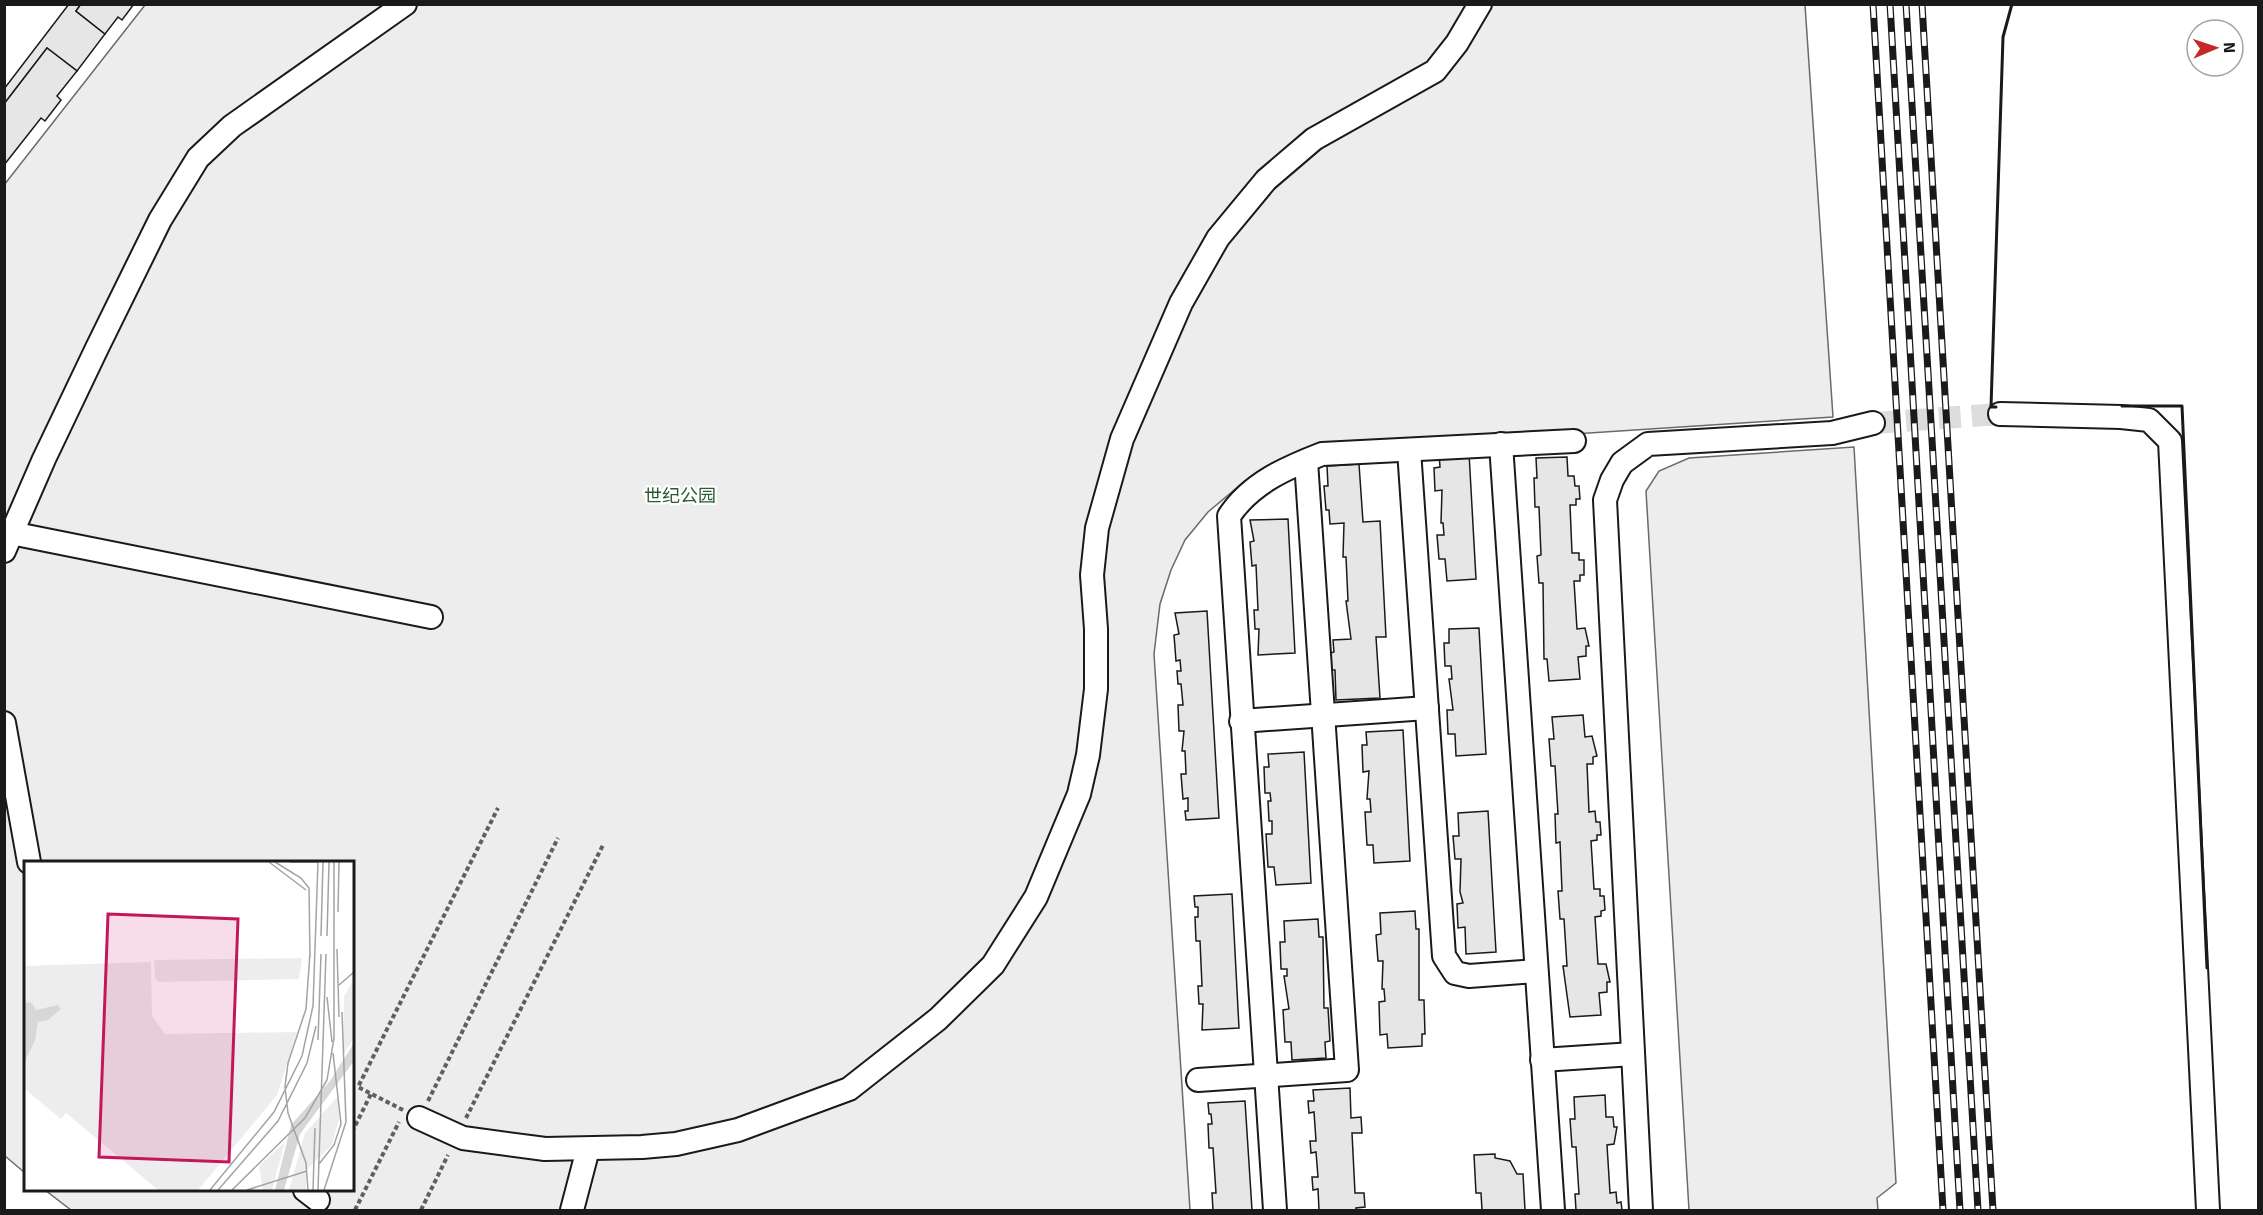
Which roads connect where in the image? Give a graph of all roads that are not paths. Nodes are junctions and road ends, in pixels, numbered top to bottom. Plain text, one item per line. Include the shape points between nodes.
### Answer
1 (405, 4) edge
2 (1480, 4) edge
3 (2000, 414) tunnel mouth
4 (1873, 423) tunnel mouth
5 (1574, 441) dead end
6 (1501, 444) junction
7 (1410, 450) junction
8 (1305, 461) junction
9 (8, 542) edge
10 (431, 617) dead end
11 (1427, 708) junction
12 (1323, 715) junction
13 (1241, 721) junction
14 (4, 723) edge
15 (29, 861) edge
16 (1536, 971) junction
17 (1633, 1054) junction
18 (1542, 1060) junction
19 (1265, 1075) junction
20 (1198, 1080) dead end
21 (412, 1114) road end
22 (588, 1149) junction
23 (572, 1210) edge
24 (1275, 1210) edge
25 (1553, 1210) edge
26 (1641, 1210) edge
27 (2208, 1210) edge

1 - 9 street via 232,126 198,158 160,220
2 - 22 street via 1436,71 1308,143 1266,180 1218,238 1181,303 1122,439 1097,528 1092,575 1096,689 1092,733 1079,794 1036,897 993,965 938,1019 849,1089 772,1120 706,1138 653,1146
3 - 27 street via 2149,420 2170,441
4 - 17 street via 1832,433 1648,444 1622,463 1612,480 1605,500
5 - 6 street
6 - 7 street
6 - 16 street
7 - 8 street via 1322,454
7 - 11 street
8 - 12 street
8 - 13 street via 1252,489 1229,516
9 - 10 street
11 - 12 street
11 - 16 street via 1444,956 1455,973 1469,976
12 - 13 street
12 - 19 street via 1347,1070
13 - 19 street
14 - 15 street
16 - 18 street
17 - 18 street
17 - 26 street
18 - 25 street
19 - 20 street
19 - 24 street
21 - 22 street via 458,1136 518,1147
22 - 23 street

